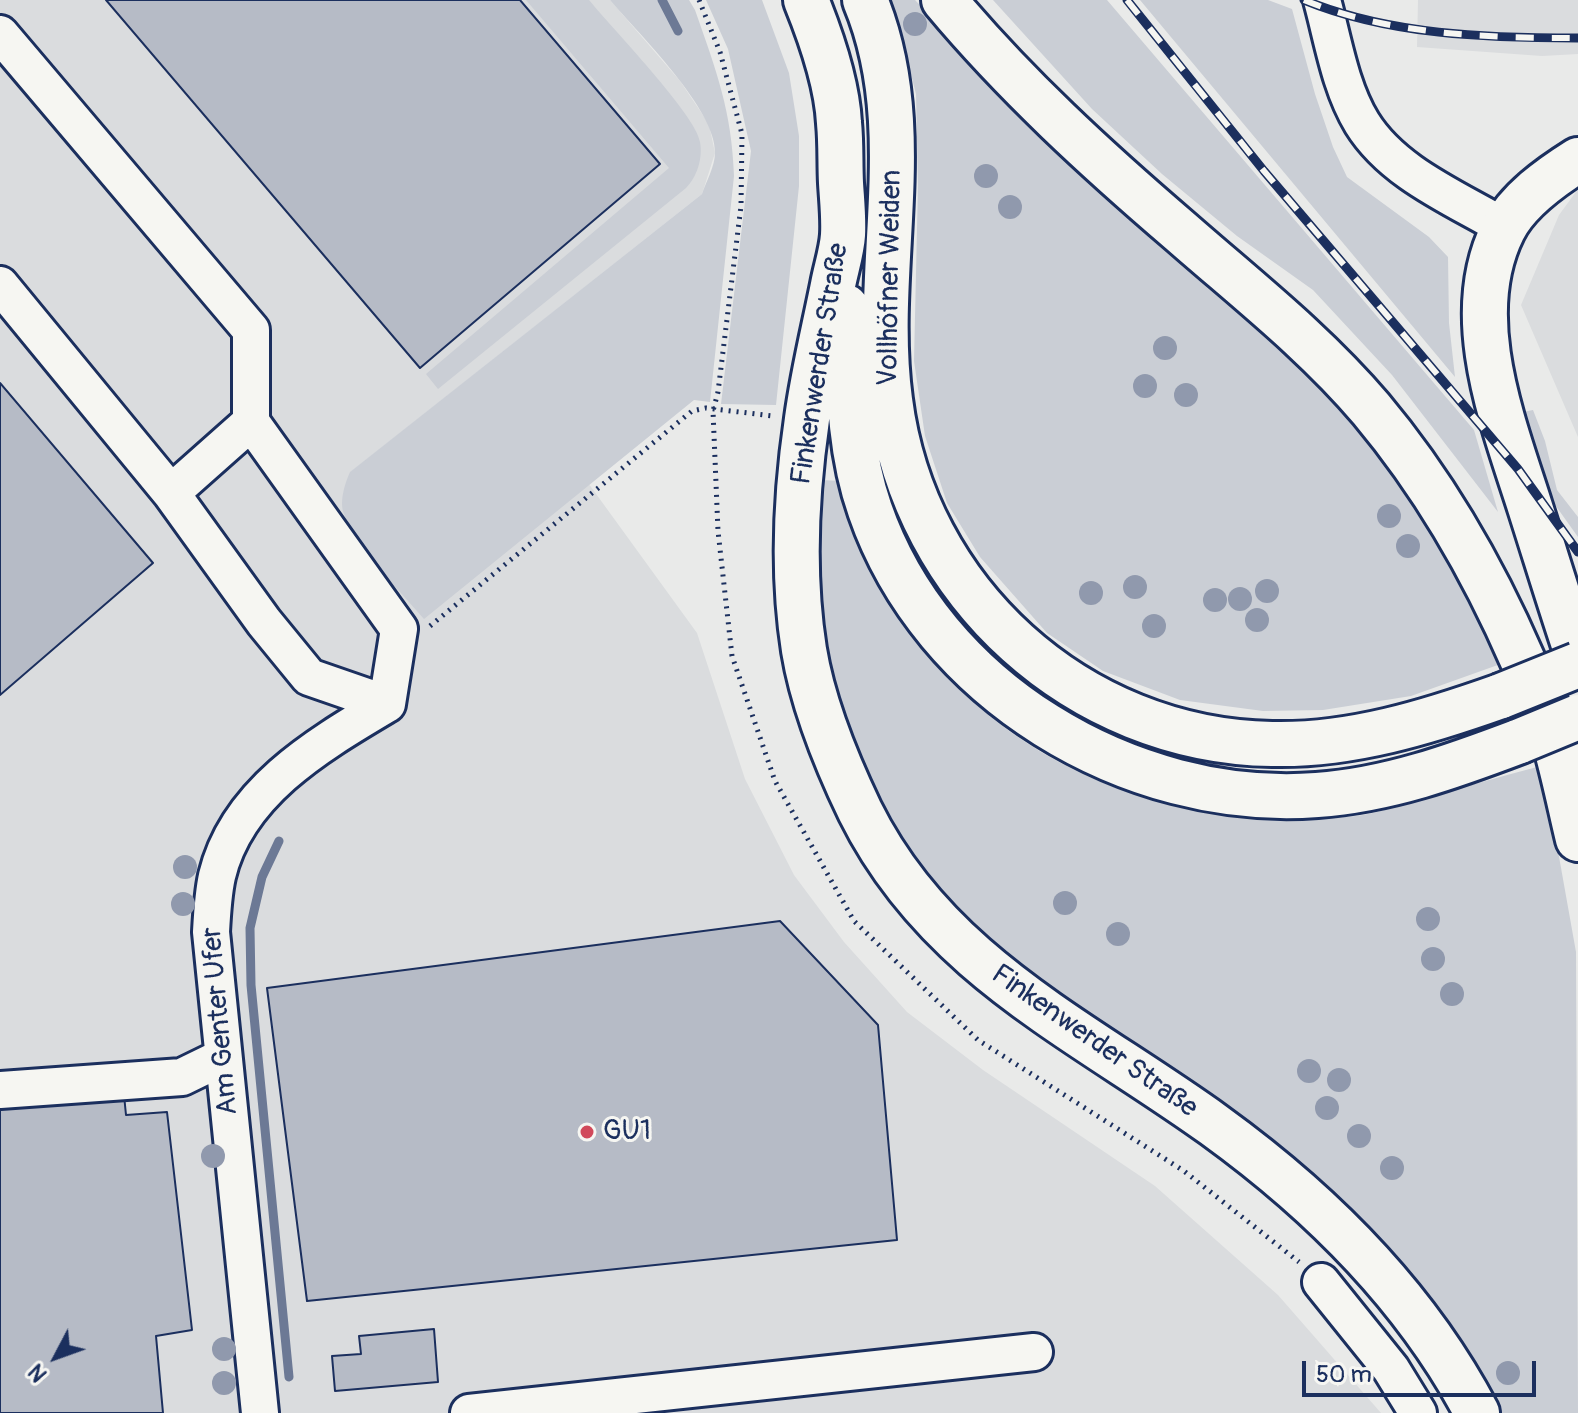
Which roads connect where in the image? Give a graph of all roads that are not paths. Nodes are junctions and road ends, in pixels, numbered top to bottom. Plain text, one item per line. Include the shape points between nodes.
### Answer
1 (806, 0) edge
2 (865, 0) edge
3 (944, 0) edge
4 (1322, 0) edge
5 (0, 34) edge
6 (1578, 160) edge
7 (1504, 227) junction
8 (843, 237) junction
9 (0, 285) edge
10 (251, 422) junction
11 (171, 493) junction
12 (1578, 657) edge
13 (1578, 665) edge
14 (387, 704) junction
15 (1578, 717) edge
16 (1578, 839) edge
17 (223, 1057) junction
18 (0, 1070) edge
19 (0, 1090) edge
20 (1321, 1282) road end
21 (1034, 1352) dead end
22 (260, 1413) edge
23 (469, 1413) edge
24 (1418, 1413) edge
25 (1477, 1413) edge

1 - 8 main road, Finkenwerder Straße via 839,120
2 - 13 main road, Vollhöfner Weiden, bridge via 876,25 892,111 887,334 889,399 899,450 932,537 984,611 1014,642 1057,676 1151,723 1208,739 1275,744 1342,739 1439,717
3 - 16 main road via 1084,146 1276,312 1370,408 1406,453 1475,561 1508,627 1557,749
4 - 7 street via 1346,88 1374,140 1414,174
5 - 10 street via 251,330
6 - 7 main road via 1535,193
7 - 12 main road via 1487,282 1489,356 1504,428
8 - 15 main road, Vollhöfner Weiden, bridge via 851,422 874,520 921,607 981,676 1020,708 1096,753 1137,769 1197,786 1271,796 1391,784 1448,769
8 - 25 main road, Finkenwerder Straße via 807,419 797,533 798,599 818,707 862,815 929,911 970,954 1016,993 1213,1124 1326,1217 1425,1330
9 - 11 street
10 - 11 street
10 - 14 street via 399,629
11 - 14 street via 309,677
14 - 17 street, Am Genter Ufer via 282,775 259,797 228,844 217,874 211,932
17 - 18 street via 181,1054
17 - 19 street via 182,1077
17 - 22 street, Am Genter Ufer
20 - 24 street via 1391,1369
21 - 23 street

